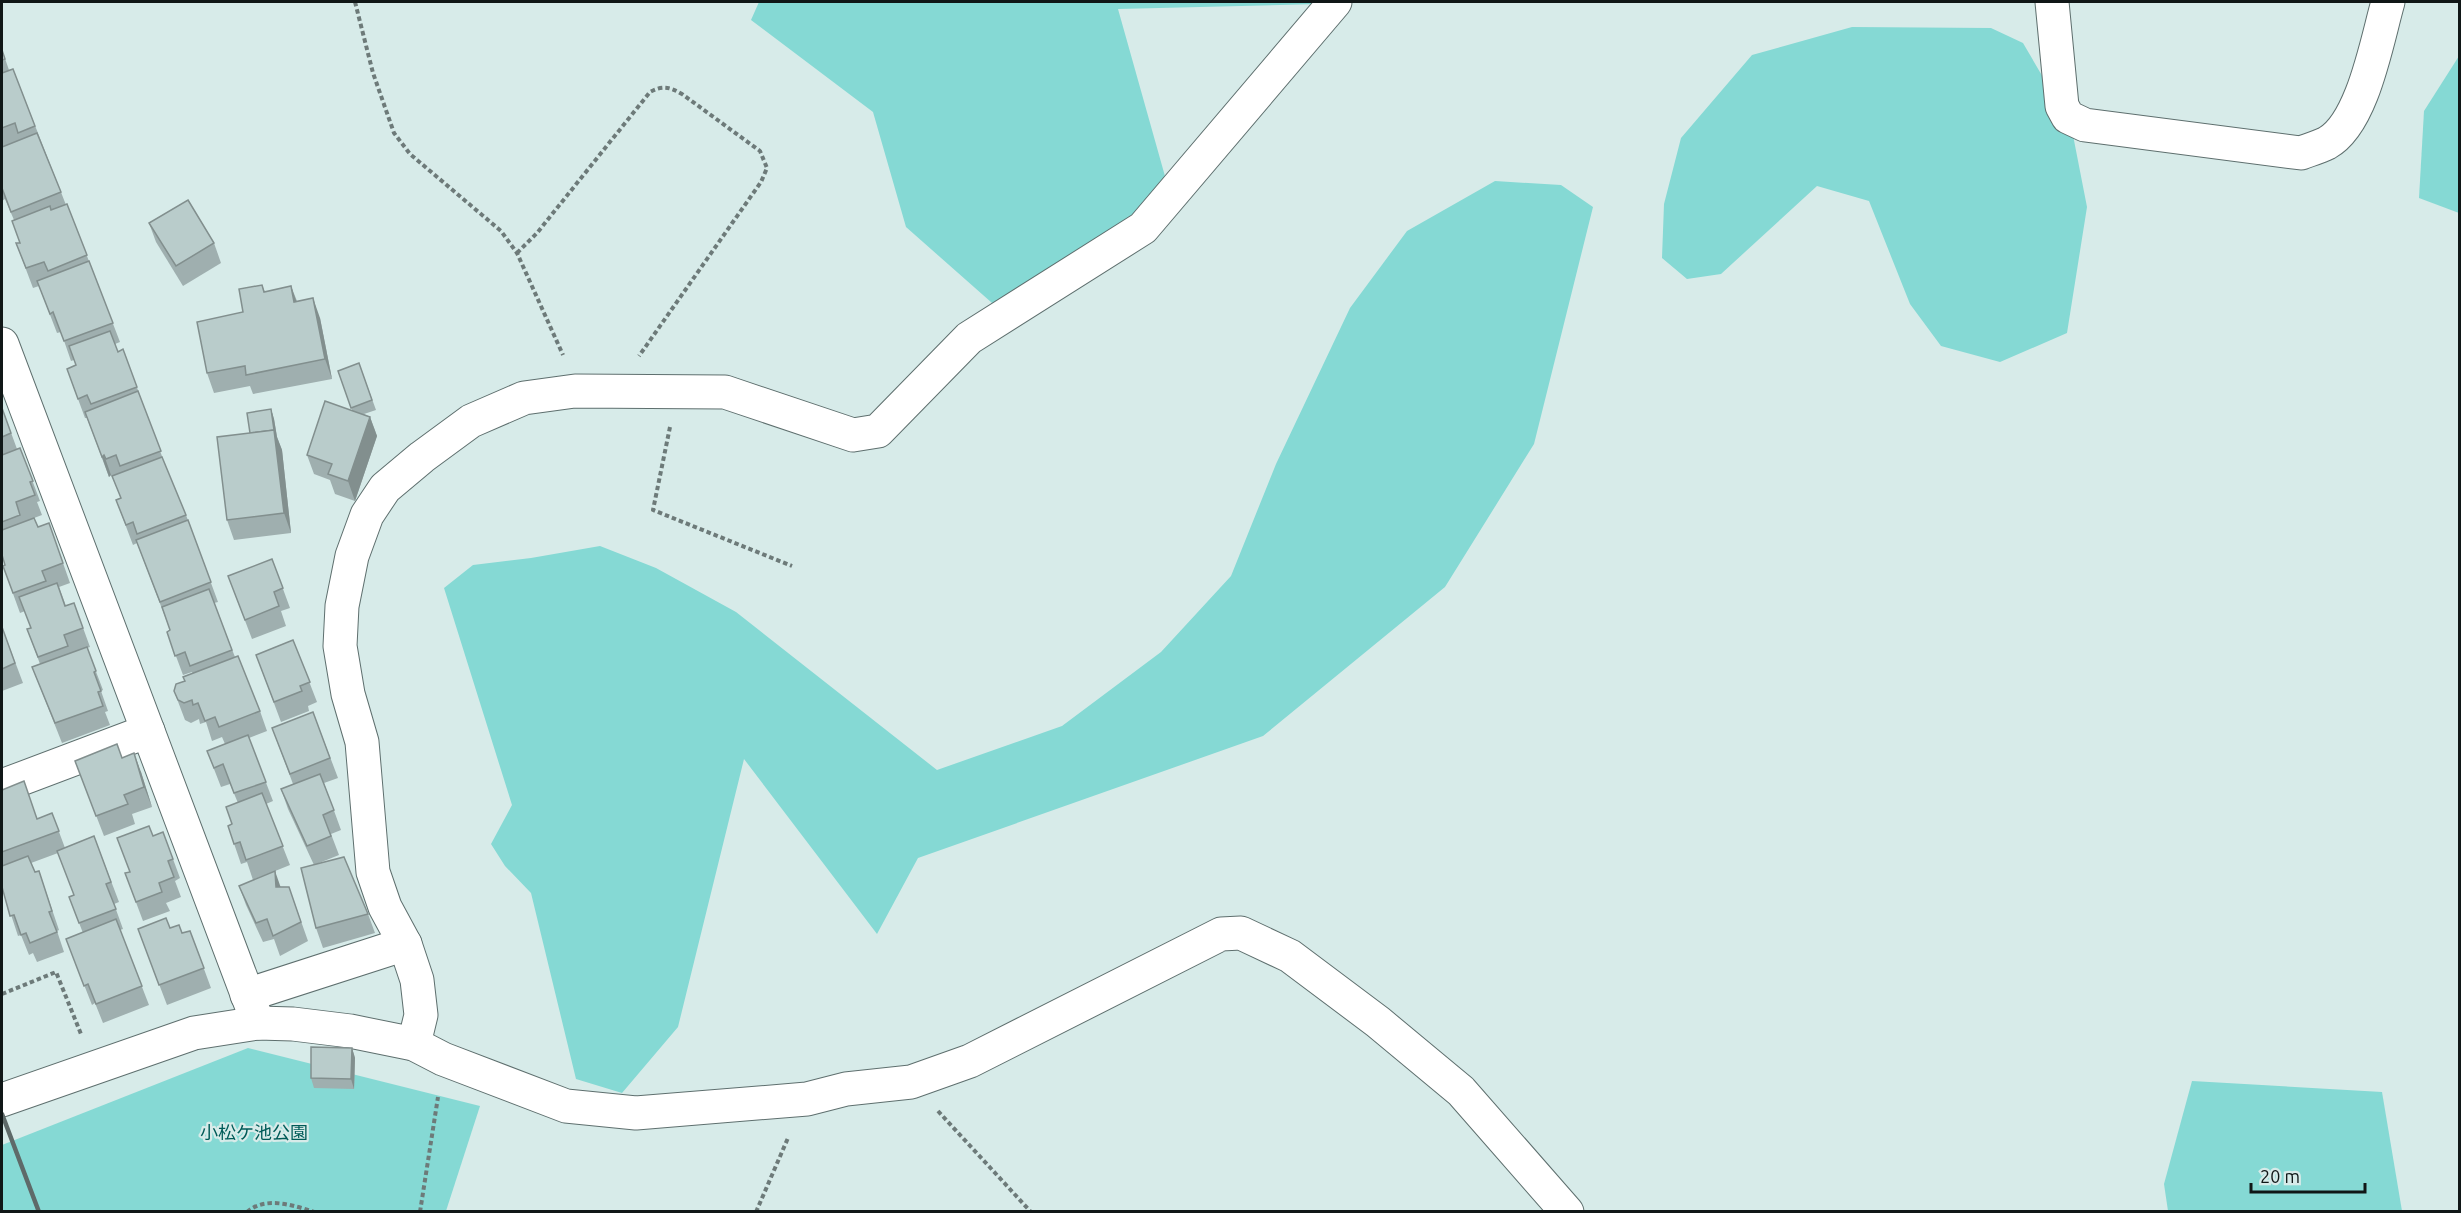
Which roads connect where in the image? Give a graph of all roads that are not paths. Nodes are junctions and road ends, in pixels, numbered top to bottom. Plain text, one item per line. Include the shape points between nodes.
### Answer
1 (1335, 2) edge
2 (2052, 2) edge
3 (2388, 2) edge
4 (2, 344) edge
5 (148, 731) junction
6 (2, 786) edge
7 (405, 944) junction
8 (253, 1009) junction
9 (414, 1044) junction
10 (2, 1100) edge
11 (1567, 1212) edge

1 - 7 street via 1143,228 969,338 878,431 852,435 725,392 576,391 524,398 471,421 385,488 367,515 352,556 342,606 340,646 362,742 373,872 385,907
2 - 3 street via 2062,106 2068,117 2085,125 2301,153 2328,142 2348,122 2364,88
4 - 5 street
5 - 6 street
5 - 8 street
7 - 8 street
7 - 9 street via 417,980 421,1015
8 - 9 street via 293,1024
8 - 10 street
9 - 11 street via 566,1106 636,1113 807,1099 846,1089 911,1082 970,1061 1221,934 1241,933 1290,956 1461,1091

